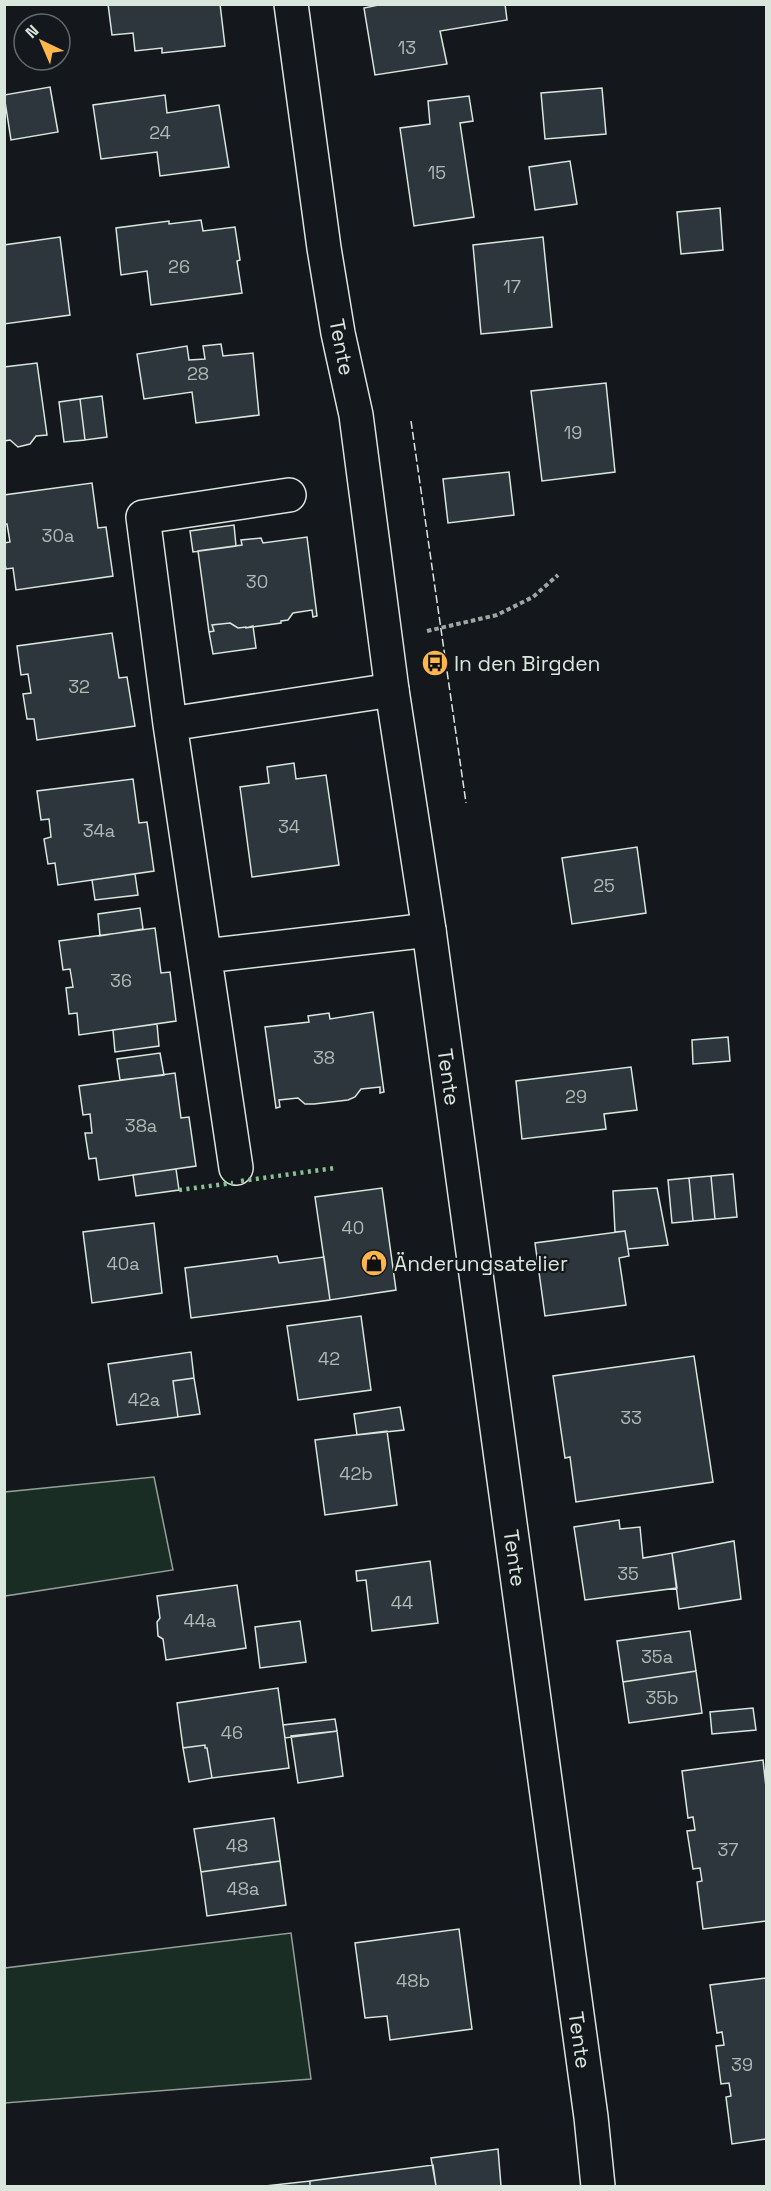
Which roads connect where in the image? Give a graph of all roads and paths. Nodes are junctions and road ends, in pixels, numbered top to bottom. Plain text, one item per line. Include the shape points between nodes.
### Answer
1 (291, 4) edge
2 (289, 495) dead end
3 (558, 575) dead end
4 (385, 638) junction
5 (392, 690) junction
6 (170, 724) junction
7 (429, 930) junction
8 (205, 956) junction
9 (236, 1168) dead end
10 (598, 2187) edge

1 - 4 main road, Tente via 324,248 356,415
2 - 6 main road via 143,517
3 - 4 path via 533,597 497,615
4 - 5 main road, Tente
5 - 6 main road
5 - 7 main road, Tente
6 - 8 main road
7 - 8 main road
7 - 10 main road, Tente
8 - 9 main road

